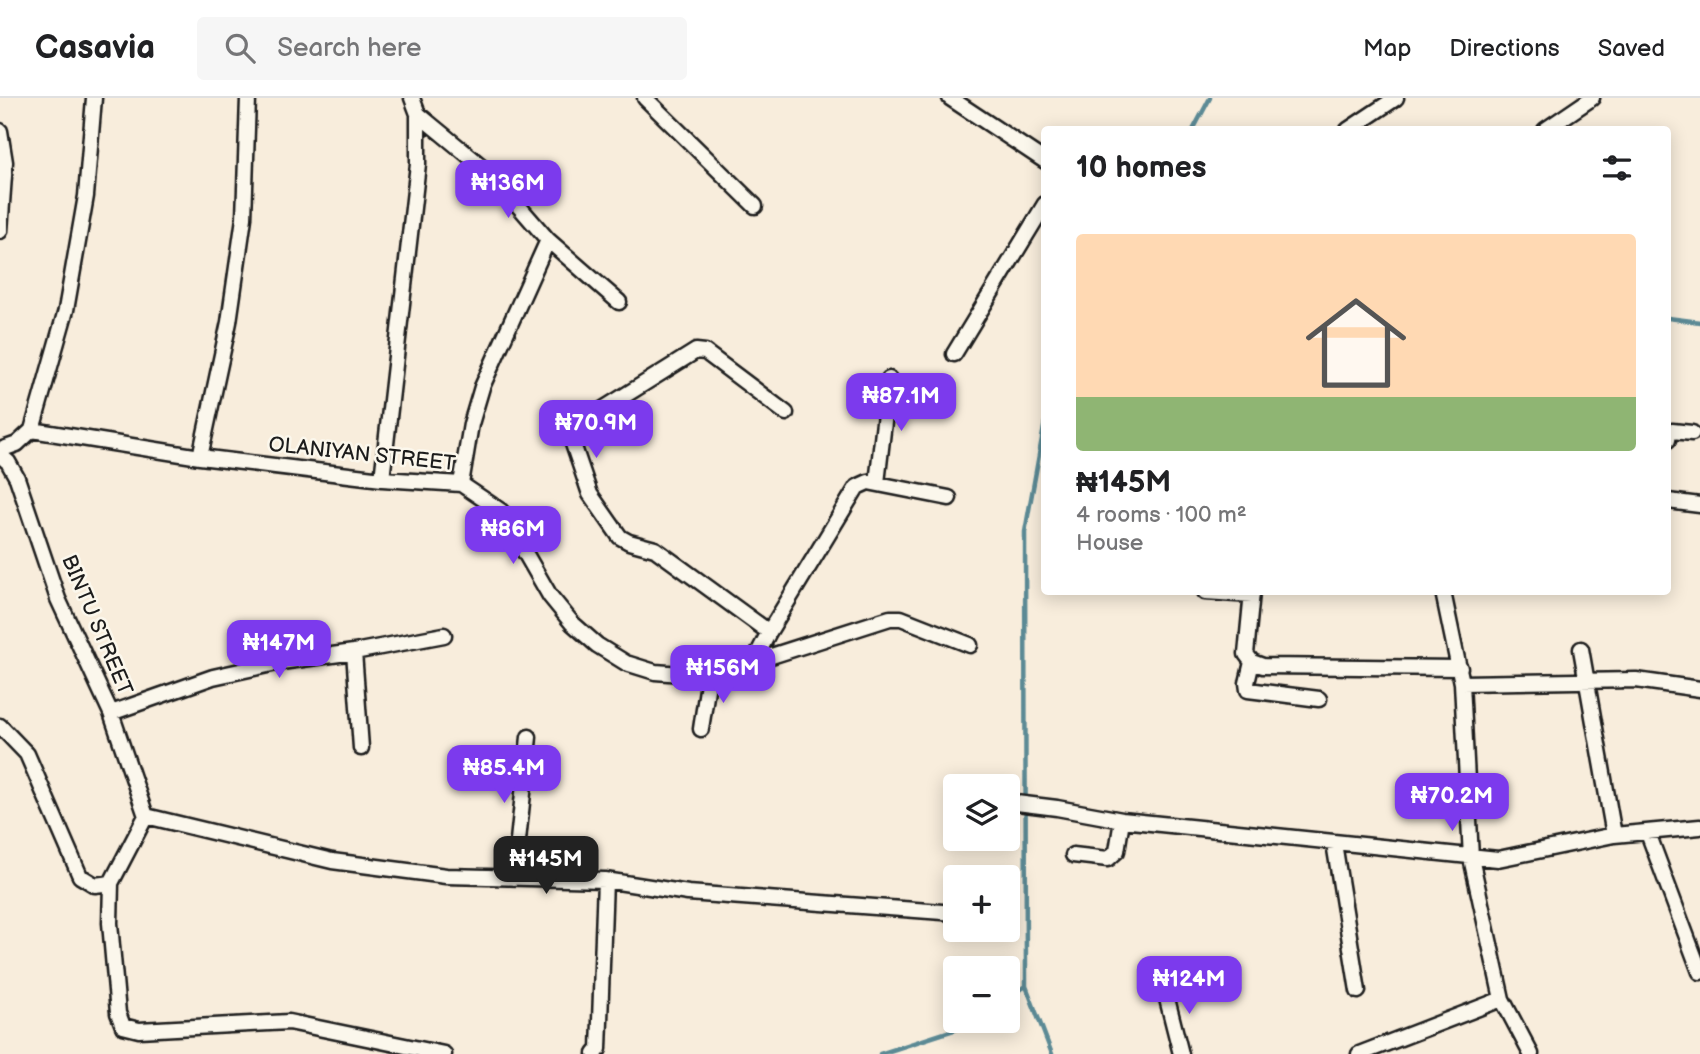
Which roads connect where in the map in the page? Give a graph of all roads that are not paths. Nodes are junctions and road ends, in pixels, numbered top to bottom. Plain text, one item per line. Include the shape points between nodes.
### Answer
1 (94, 98) edge
2 (248, 98) edge
3 (412, 98) edge
4 (645, 98) edge
5 (950, 98) edge
6 (1396, 98) edge
7 (1592, 98) edge
8 (418, 114) junction
9 (1354, 126) edge
10 (1551, 126) edge
11 (0, 131) edge
12 (1041, 158) edge
13 (755, 206) dead end
14 (1041, 211) edge
15 (0, 231) edge
16 (548, 240) junction
17 (620, 302) dead end
18 (954, 354) dead end
19 (890, 379) dead end
20 (786, 413) dead end
21 (32, 430) junction
22 (1671, 432) edge
23 (1692, 433) dead end
24 (0, 453) edge
25 (200, 457) junction
26 (382, 479) junction
27 (461, 484) junction
28 (877, 484) junction
29 (949, 498) dead end
30 (1671, 500) edge
31 (1700, 505) edge
32 (1252, 595) edge
33 (1444, 595) edge
34 (769, 632) junction
35 (444, 635) dead end
36 (970, 645) dead end
37 (1581, 649) dead end
38 (354, 652) junction
39 (753, 663) junction
40 (1252, 663) junction
41 (1461, 675) junction
42 (709, 676) junction
43 (1586, 680) junction
44 (1700, 689) edge
45 (1319, 699) dead end
46 (111, 713) junction
47 (0, 726) edge
48 (701, 729) dead end
49 (529, 737) dead end
50 (361, 748) dead end
51 (1020, 803) edge
52 (146, 816) junction
53 (1122, 820) junction
54 (1700, 827) edge
55 (1648, 832) junction
56 (1614, 835) junction
57 (1334, 843) junction
58 (1073, 855) dead end
59 (1471, 858) junction
60 (514, 878) junction
61 (605, 880) junction
62 (111, 883) junction
63 (943, 912) edge
64 (1700, 972) edge
65 (1164, 987) dead end
66 (1358, 991) dead end
67 (1502, 999) junction
68 (368, 1047) edge
69 (444, 1054) edge
70 (595, 1054) edge
71 (1181, 1054) edge
72 (1359, 1054) edge
73 (1531, 1054) edge

1 - 21 street via 86,196 66,310
2 - 25 street via 244,218 229,322
3 - 8 street
4 - 13 street
5 - 12 street
6 - 9 street
7 - 10 street
8 - 16 street via 492,174
8 - 26 street via 418,164
11 - 15 street via 5,162
14 - 18 street
16 - 17 street
16 - 27 street via 482,387
19 - 28 street
20 - 34 street via 705,352 696,351 576,426 571,438 590,494 620,537 655,549
21 - 24 street
21 - 25 street, OLANIYAN STREET
22 - 23 street
24 - 46 street, BINTU STREET via 17,478 58,599
25 - 26 street, OLANIYAN STREET
26 - 27 street, OLANIYAN STREET
27 - 42 street, OLANIYAN STREET via 501,511 550,596 597,645 626,663 655,672
28 - 29 street
28 - 34 street via 857,487
30 - 31 street
32 - 40 street via 1246,654
33 - 41 street
34 - 39 street
35 - 38 street
36 - 39 street, OLANIYAN STREET via 901,618 890,618
37 - 43 street
38 - 46 street via 212,677
38 - 50 street
39 - 42 street, OLANIYAN STREET
40 - 41 street
40 - 45 street via 1248,690
41 - 43 street
41 - 59 street
42 - 48 street
43 - 44 street via 1636,680
43 - 56 street
46 - 52 street, BINTU STREET
47 - 62 street via 27,754 80,876 95,885
49 - 60 street
51 - 53 street
52 - 60 street via 332,860 446,876
52 - 62 street
53 - 57 street
53 - 58 street via 1117,851 1108,859
54 - 55 street
55 - 56 street
55 - 64 street
56 - 59 street via 1498,859
57 - 59 street
57 - 66 street
59 - 67 street
60 - 61 street
61 - 63 street via 688,894
61 - 70 street via 599,1049
62 - 68 street via 110,923 123,1026 139,1030 289,1022
65 - 71 street
67 - 72 street
67 - 73 street
68 - 69 street

